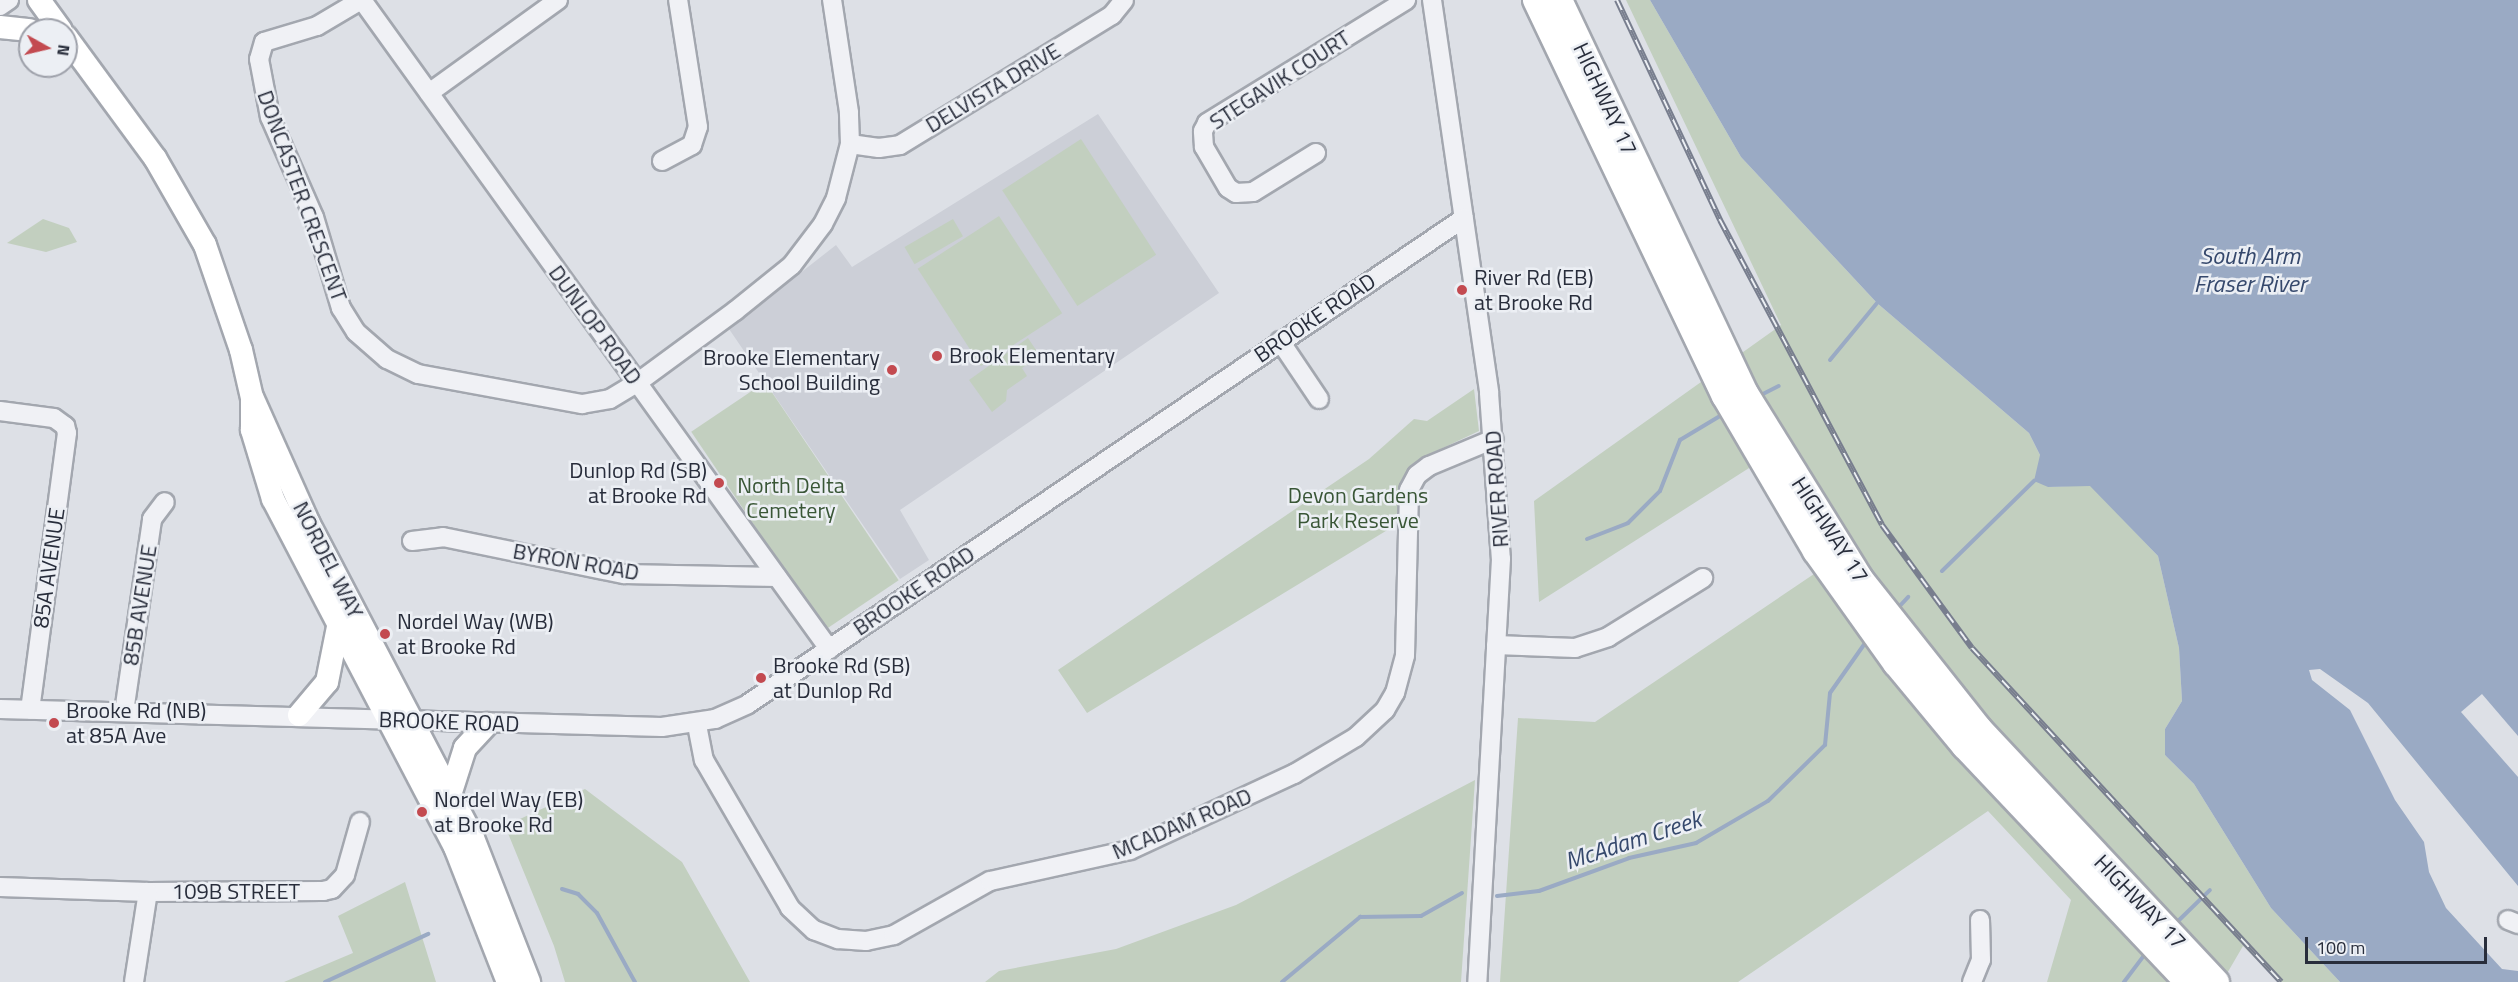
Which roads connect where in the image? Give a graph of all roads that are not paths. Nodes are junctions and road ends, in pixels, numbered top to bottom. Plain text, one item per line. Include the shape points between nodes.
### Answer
1 (9, 0) edge
2 (39, 0) edge
3 (361, 0) edge
4 (558, 0) edge
5 (678, 0) edge
6 (832, 0) edge
7 (1124, 0) edge
8 (1406, 0) edge
9 (1432, 0) edge
10 (1536, 0) edge
11 (1559, 0) edge
12 (0, 6) edge
13 (52, 18) edge
14 (0, 27) edge
15 (18, 29) edge
16 (78, 53) edge
17 (429, 93) junction
18 (850, 144) junction
19 (1316, 153) dead end
20 (662, 161) dead end
21 (1464, 218) junction
22 (1280, 341) junction
23 (637, 383) junction
24 (1732, 388) junction
25 (252, 398) junction
26 (1319, 399) dead end
27 (0, 411) edge
28 (1494, 439) junction
29 (165, 502) dead end
30 (412, 541) dead end
31 (777, 577) junction
32 (1703, 578) dead end
33 (339, 622) junction
34 (1496, 645) junction
35 (829, 649) junction
36 (0, 709) edge
37 (30, 710) junction
38 (124, 712) junction
39 (299, 715) junction
40 (401, 721) junction
41 (487, 724) junction
42 (698, 725) junction
43 (451, 792) junction
44 (360, 822) dead end
45 (0, 886) edge
46 (148, 892) junction
47 (1980, 920) dead end
48 (2198, 978) edge
49 (134, 982) edge
50 (508, 982) edge
51 (529, 982) edge
52 (1477, 982) edge
53 (1972, 982) edge

1 - 12 street
2 - 13 main road
3 - 17 street, DUNLOP ROAD
3 - 23 street, DONCASTER CRESCENT via 317,26 264,42 259,60 273,125 314,218 332,285 356,332 387,359 443,381 524,391 582,404 610,399
4 - 17 street
5 - 20 street via 698,127 693,145
6 - 18 street
7 - 18 street, DELVISTA DRIVE via 1112,15 900,145 879,148
8 - 19 street, STEGAVIK COURT via 1207,123 1203,131 1204,147 1228,188 1236,193 1253,192
9 - 21 street, RIVER ROAD
10 - 24 highway, HIGHWAY 17
11 - 24 highway, HIGHWAY 17
14 - 15 main road
16 - 25 main road, NORDEL WAY via 155,158 191,217 227,302
17 - 23 street, DUNLOP ROAD
18 - 23 street via 836,198 823,224 792,265
21 - 22 street, BROOKE ROAD
21 - 28 street, RIVER ROAD
22 - 26 street
22 - 35 street, BROOKE ROAD
23 - 31 street, DUNLOP ROAD
24 - 48 highway, HIGHWAY 17 via 1851,585 1965,746
25 - 33 main road, NORDEL WAY via 252,430 273,499
25 - 40 main road, NORDEL WAY
27 - 37 street, 85A AVENUE via 54,418 65,426 66,449
28 - 34 street, RIVER ROAD via 1501,559
28 - 42 street, MCADAM ROAD via 1430,465 1417,475 1409,490 1405,655 1386,710 1356,737 1294,774 1130,850 990,881 894,935 866,941 832,938 801,921 704,760
29 - 38 street, 85B AVENUE via 152,519
30 - 31 street, BYRON ROAD via 442,537 624,574
31 - 35 street, DUNLOP ROAD
32 - 34 street via 1608,638 1575,648
33 - 39 main road via 327,682
33 - 40 main road, NORDEL WAY
34 - 52 street, RIVER ROAD
35 - 42 street, BROOKE ROAD via 739,710
36 - 37 street, BROOKE ROAD
37 - 38 street, BROOKE ROAD
38 - 39 street, BROOKE ROAD
39 - 40 street, BROOKE ROAD
40 - 41 street, BROOKE ROAD
40 - 43 main road, NORDEL WAY
40 - 50 main road, NORDEL WAY
41 - 42 street, BROOKE ROAD
41 - 43 main road via 465,748
43 - 51 main road, NORDEL WAY via 500,900
44 - 46 street, 109B STREET via 345,875 332,889
45 - 46 street, 109B STREET
46 - 49 street, 109B STREET
47 - 53 street via 1981,960

